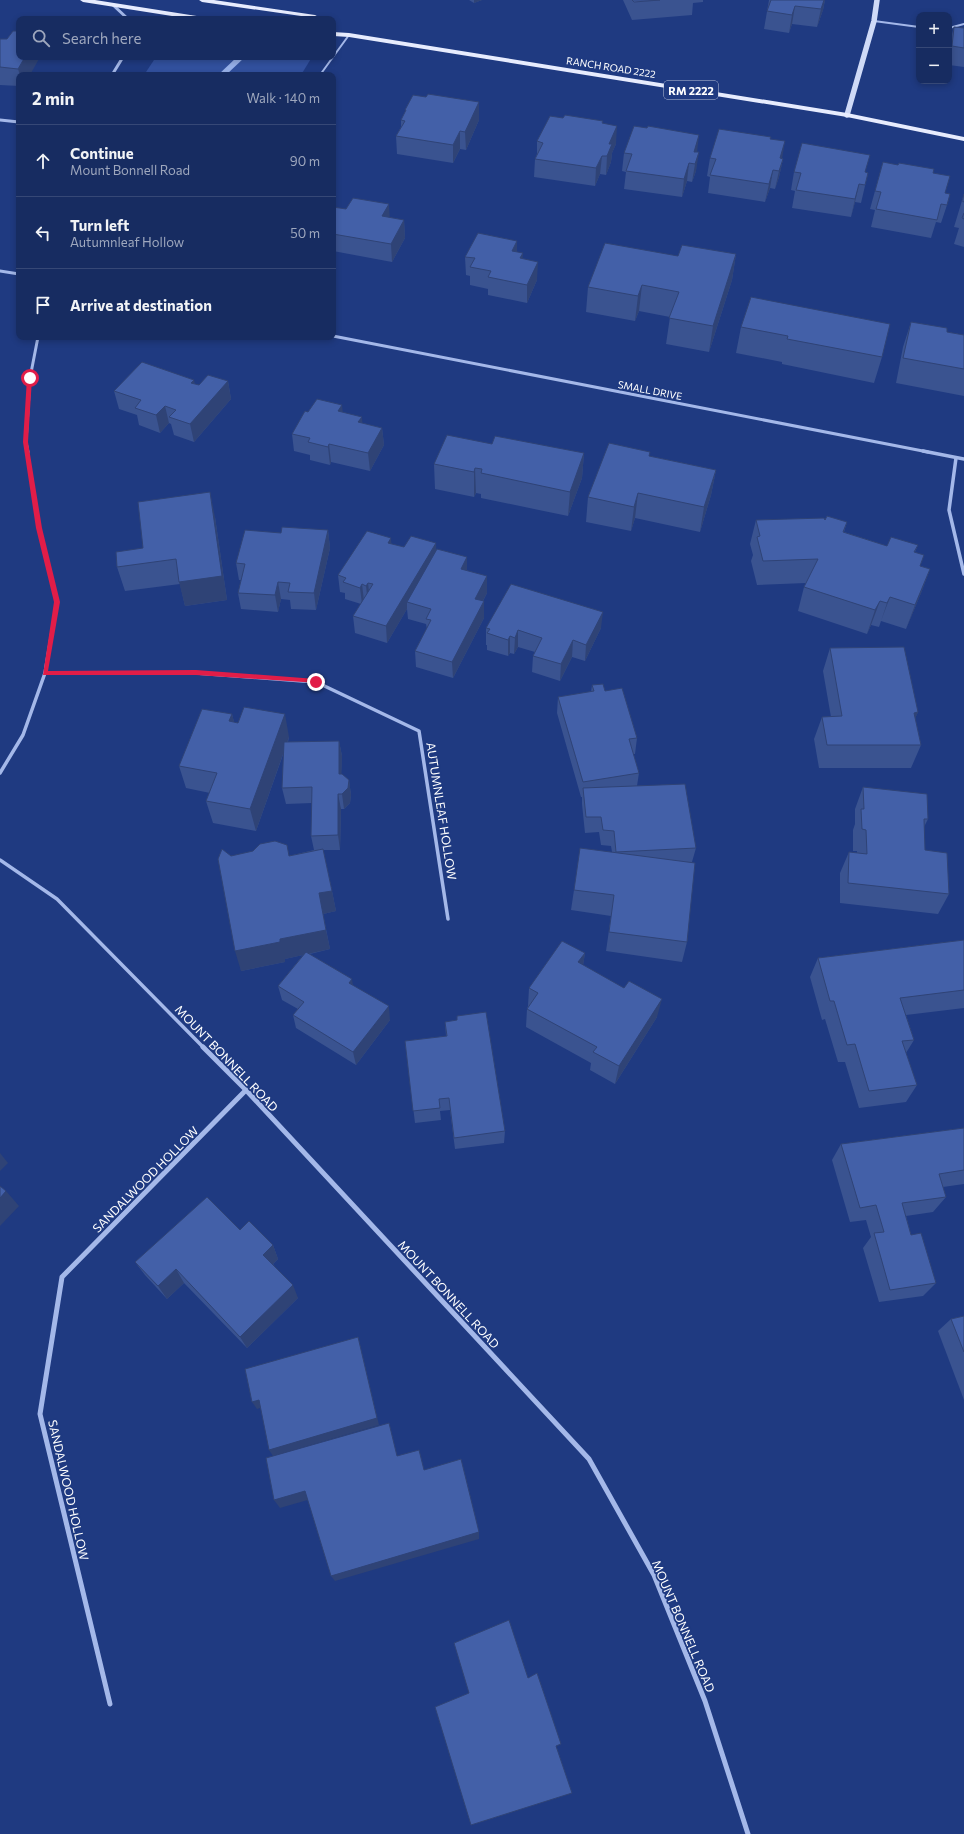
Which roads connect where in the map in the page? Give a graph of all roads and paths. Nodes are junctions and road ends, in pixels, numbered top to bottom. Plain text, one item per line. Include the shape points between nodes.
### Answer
1 (83, 0) edge
2 (202, 0) edge
3 (877, 0) edge
4 (112, 4) junction
5 (125, 16) edge
6 (186, 16) edge
7 (308, 16) edge
8 (874, 21) junction
9 (964, 24) edge
10 (916, 27) edge
11 (952, 27) edge
12 (336, 28) edge
13 (336, 34) edge
14 (349, 35) junction
15 (336, 53) edge
16 (121, 60) edge
17 (331, 60) edge
18 (114, 72) edge
19 (322, 72) edge
20 (847, 115) junction
21 (0, 120) edge
22 (16, 122) edge
23 (964, 139) edge
24 (0, 271) edge
25 (16, 274) edge
26 (336, 337) edge
27 (37, 340) edge
28 (956, 458) junction
29 (964, 459) edge
30 (964, 574) edge
31 (45, 673) junction
32 (0, 773) edge
33 (0, 860) edge
34 (448, 919) dead end
35 (246, 1090) junction
36 (110, 1704) dead end
37 (748, 1834) edge

1 - 4 main road
2 - 7 main road
3 - 8 street
4 - 5 street
4 - 6 main road
8 - 10 lane
8 - 20 street
9 - 11 lane
12 - 14 main road, RANCH ROAD 2222 / RM 2222
13 - 14 main road, RANCH ROAD 2222 / RM 2222
14 - 15 lane
14 - 20 main road, RANCH ROAD 2222 / RM 2222
16 - 18 street
17 - 19 lane
20 - 23 main road, RANCH ROAD 2222 / RM 2222
21 - 22 street
24 - 25 street
26 - 28 street, SMALL DRIVE
27 - 31 street via 30,378 26,442 39,528 57,602
28 - 29 street, SMALL DRIVE
28 - 30 street via 949,510
31 - 32 street via 23,734
31 - 34 street, AUTUMNLEAF HOLLOW via 196,672 316,682 419,731
33 - 35 street, MOUNT BONNELL ROAD via 57,899
35 - 36 street, SANDALWOOD HOLLOW via 62,1277 40,1414
35 - 37 street, MOUNT BONNELL ROAD via 589,1458 654,1575 705,1701

